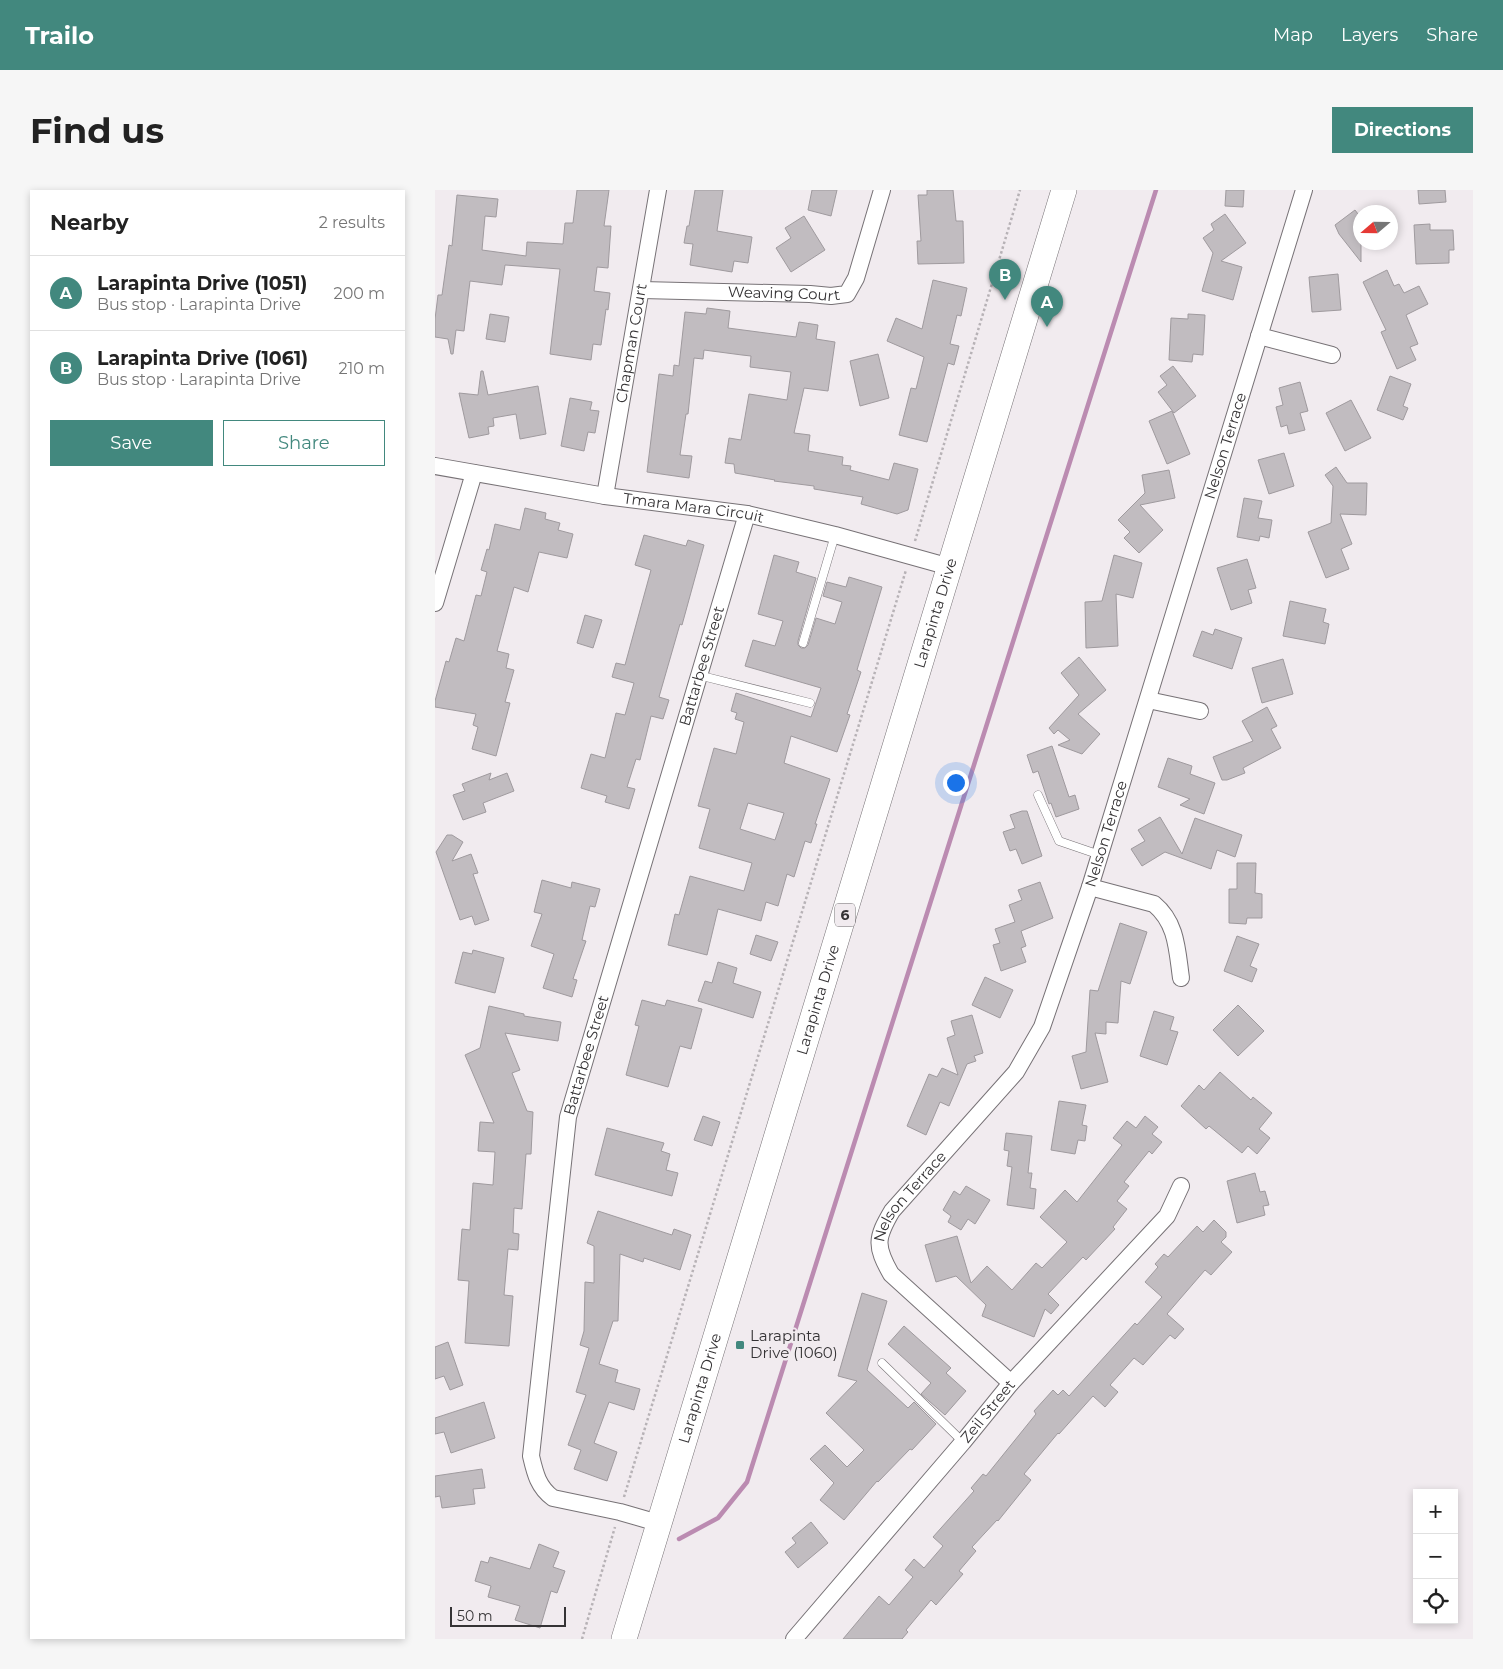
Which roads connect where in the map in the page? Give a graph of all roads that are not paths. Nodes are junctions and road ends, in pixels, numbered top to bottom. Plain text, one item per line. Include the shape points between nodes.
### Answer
1 (658, 190) edge
2 (882, 190) edge
3 (1064, 190) edge
4 (1304, 190) edge
5 (642, 290) junction
6 (1259, 336) junction
7 (1332, 356) dead end
8 (435, 466) edge
9 (474, 474) junction
10 (605, 496) junction
11 (747, 514) junction
12 (835, 534) junction
13 (950, 567) junction
14 (435, 603) edge
15 (803, 643) dead end
16 (698, 675) junction
17 (1148, 700) junction
18 (810, 703) dead end
19 (1200, 711) dead end
20 (1039, 795) dead end
21 (1100, 855) junction
22 (1090, 887) junction
23 (1181, 978) dead end
24 (1181, 1186) dead end
25 (882, 1363) dead end
26 (1011, 1384) junction
27 (963, 1442) junction
28 (659, 1523) junction
29 (624, 1639) edge
30 (795, 1639) edge

1 - 5 street, Chapman Court
2 - 5 street, Weaving Court via 847,294
3 - 13 main road, Larapinta Drive / 6
4 - 6 street, Nelson Terrace
5 - 10 street, Chapman Court
6 - 7 street
6 - 17 street, Nelson Terrace
8 - 9 street, Tmara Mara Circuit
9 - 10 street, Tmara Mara Circuit
9 - 14 street
10 - 11 street, Tmara Mara Circuit
11 - 12 street, Tmara Mara Circuit
11 - 16 street, Battarbee Street
12 - 13 street, Tmara Mara Circuit
12 - 15 lane
13 - 28 main road, Larapinta Drive / 6
16 - 18 lane
16 - 28 street, Battarbee Street via 568,1117 531,1456 535,1477 553,1498
17 - 19 street
17 - 21 street, Nelson Terrace
20 - 21 lane via 1059,841
21 - 22 street, Nelson Terrace
22 - 23 street via 1155,904 1163,911 1175,936
22 - 26 street, Nelson Terrace via 1042,1027 1016,1072 892,1210 878,1244 891,1274
24 - 26 street, Zeil Street via 1167,1216
25 - 27 lane
26 - 27 street, Zeil Street
27 - 30 street, Zeil Street
28 - 29 main road, Larapinta Drive / 6

